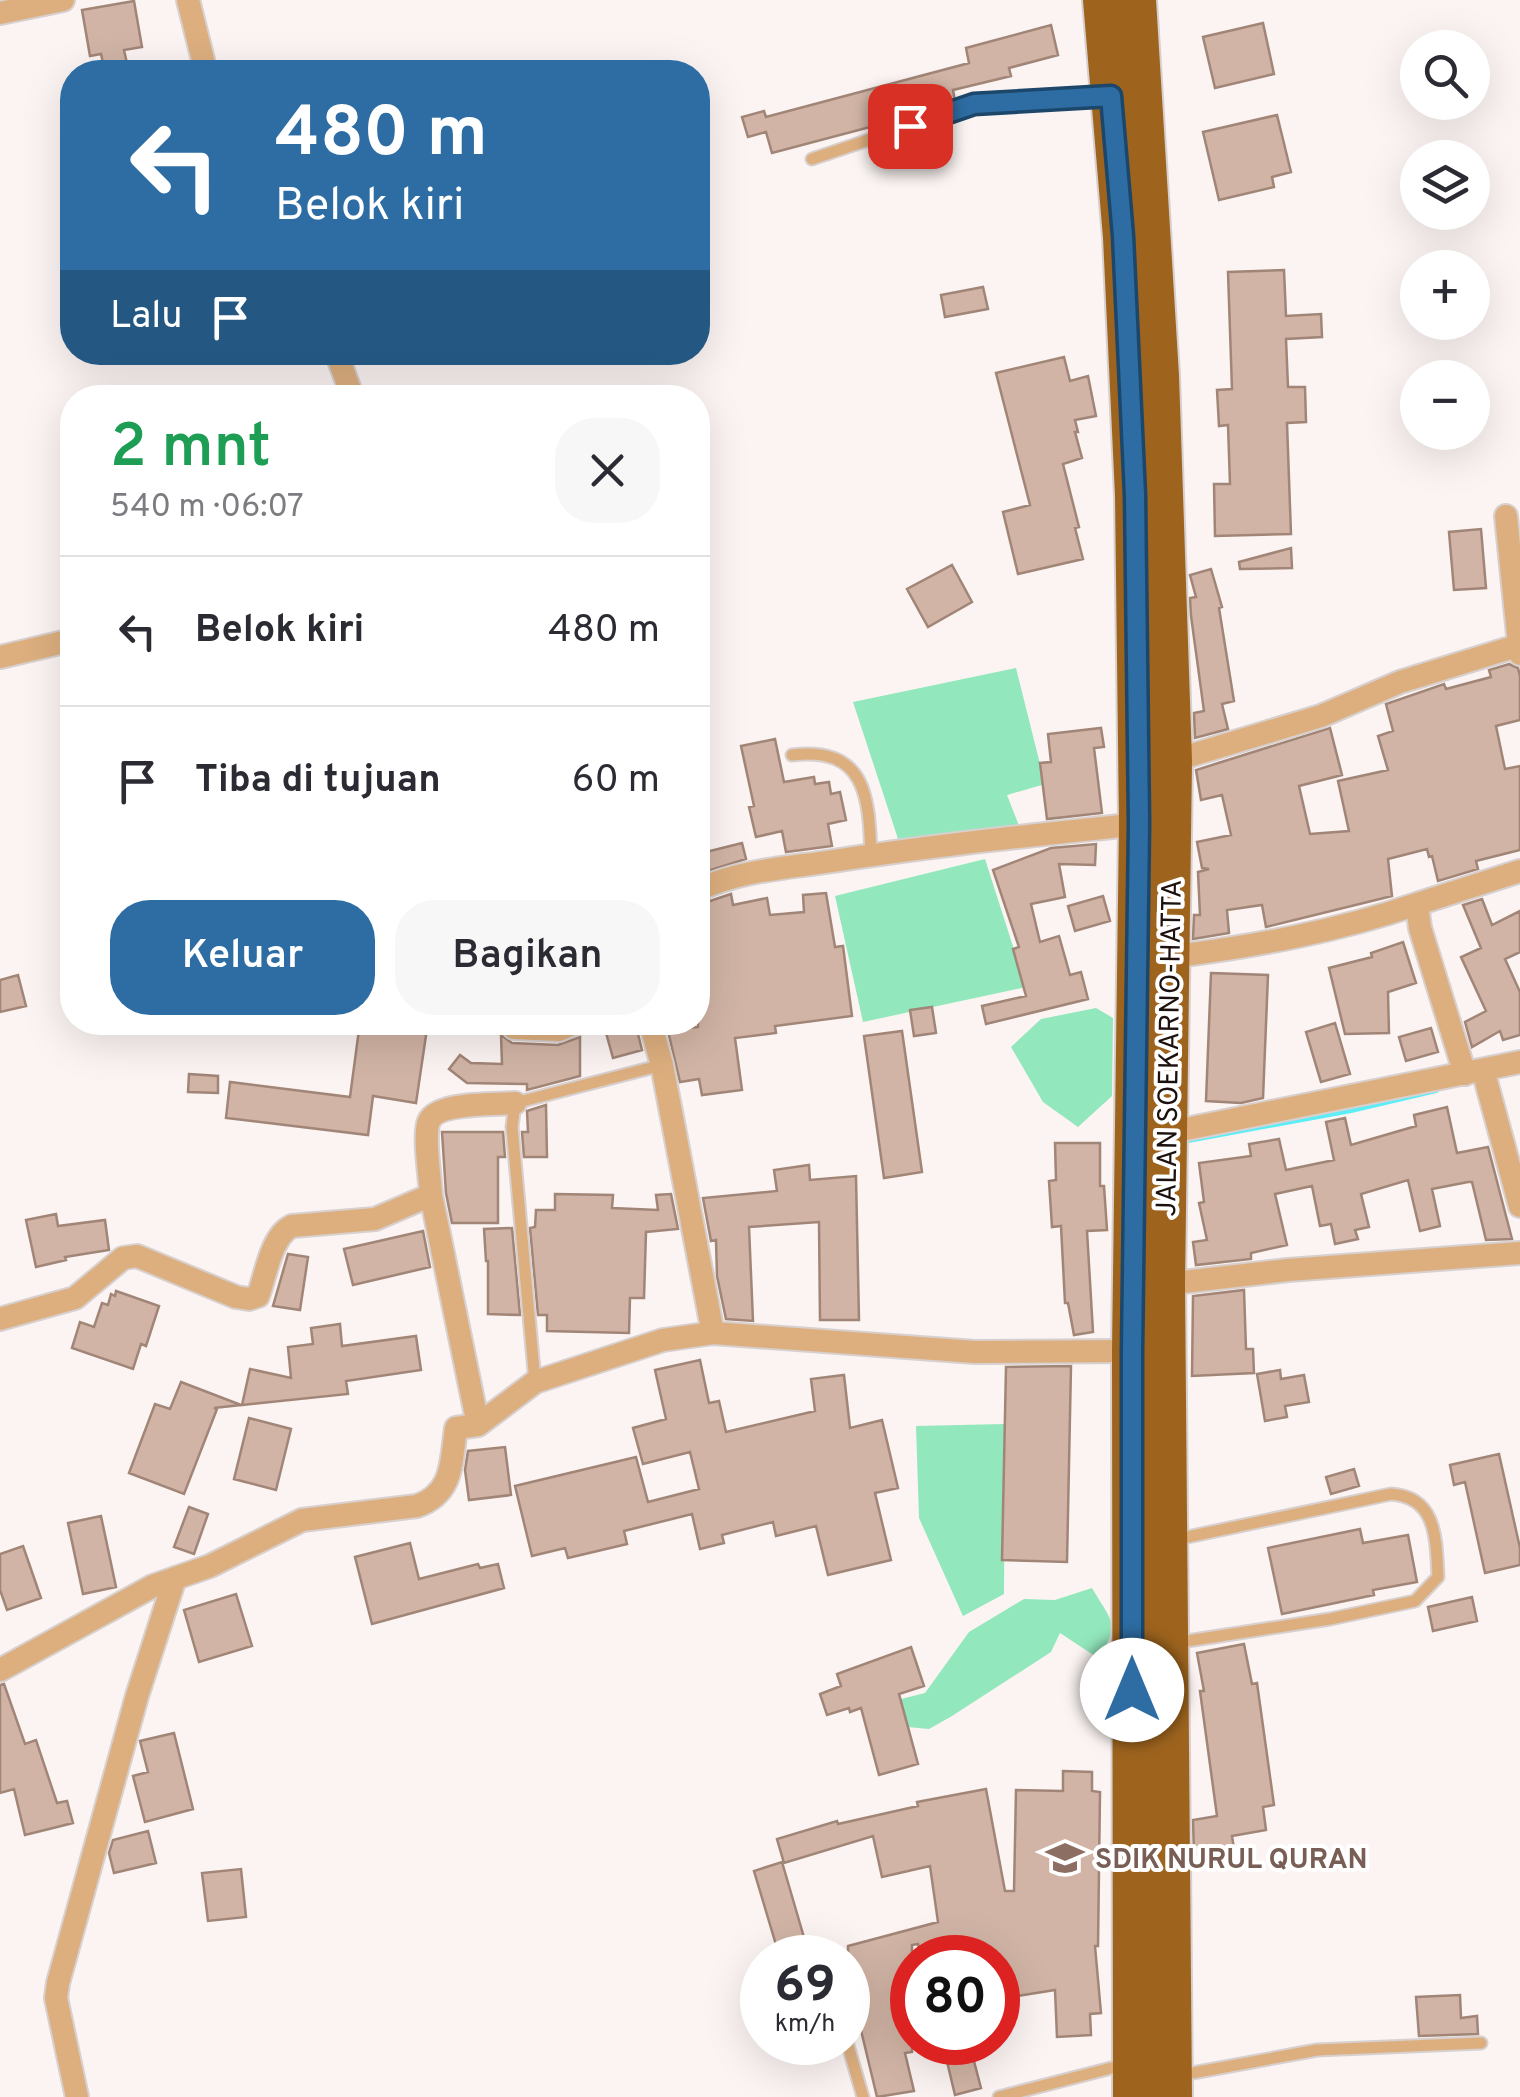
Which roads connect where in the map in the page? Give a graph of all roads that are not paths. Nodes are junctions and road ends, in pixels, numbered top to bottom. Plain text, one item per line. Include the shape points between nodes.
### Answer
1 (62, 0) edge
2 (188, 0) edge
3 (1103, 0) edge
4 (1136, 0) edge
5 (6, 8) edge
6 (203, 60) edge
7 (1111, 96) junction
8 (812, 159) dead end
9 (1506, 516) dead end
10 (60, 643) edge
11 (1519, 650) edge
12 (0, 657) edge
13 (792, 754) dead end
14 (1172, 761) junction
15 (1139, 824) junction
16 (871, 855) junction
17 (1520, 870) edge
18 (710, 885) edge
19 (1416, 904) junction
20 (1170, 957) junction
21 (654, 1035) edge
22 (1520, 1062) edge
23 (662, 1065) junction
24 (1481, 1078) junction
25 (514, 1104) junction
26 (1166, 1132) junction
27 (1151, 1172) junction
28 (431, 1195) junction
29 (1520, 1206) edge
30 (1520, 1253) edge
31 (1165, 1284) junction
32 (0, 1318) edge
33 (712, 1333) junction
34 (1132, 1351) junction
35 (535, 1382) junction
36 (478, 1425) junction
37 (1169, 1541) junction
38 (175, 1578) junction
39 (1170, 1644) junction
40 (0, 1670) edge
41 (1152, 1955) junction
42 (1481, 2043) dead end
43 (854, 2065) edge
44 (1132, 2080) edge
45 (1172, 2087) edge
46 (77, 2097) edge
47 (863, 2097) edge
48 (999, 2097) edge

1 - 5 street
2 - 6 street
3 - 7 highway, JALAN SOEKARNO-HATTA
4 - 14 highway, JALAN SOEKARNO-HATTA via 1157,321
7 - 8 lane via 974,104
7 - 15 highway, JALAN SOEKARNO-HATTA via 1135,495
9 - 11 street
10 - 12 street
11 - 14 street via 1400,682 1320,716
13 - 16 lane via 829,754 857,776 870,805
14 - 20 highway, JALAN SOEKARNO-HATTA
15 - 16 street
15 - 27 highway, JALAN SOEKARNO-HATTA
16 - 18 street
17 - 19 street
19 - 20 street via 1271,944
19 - 24 street
20 - 26 highway, JALAN SOEKARNO-HATTA
21 - 23 street
22 - 24 street
23 - 25 lane
23 - 33 street
24 - 26 street
24 - 29 street
25 - 28 street via 434,1113 428,1123
25 - 35 lane
26 - 27 highway, JALAN SOEKARNO-HATTA
27 - 31 highway, JALAN SOEKARNO-HATTA
27 - 34 highway, JALAN SOEKARNO-HATTA
28 - 32 street via 375,1219 284,1229 258,1296 249,1299 137,1256 123,1258 75,1298
28 - 36 street
30 - 31 street
31 - 37 highway, JALAN SOEKARNO-HATTA
33 - 34 street via 976,1352
33 - 35 street via 664,1340
34 - 41 highway, JALAN SOEKARNO-HATTA
35 - 36 street
36 - 38 street via 456,1428 448,1480 434,1500 302,1520
37 - 39 highway, JALAN SOEKARNO-HATTA
37 - 39 lane via 1412,1495 1436,1540 1438,1577 1415,1601
38 - 40 street
38 - 46 street via 58,1982
39 - 41 highway, JALAN SOEKARNO-HATTA
41 - 44 highway, JALAN SOEKARNO-HATTA
41 - 45 highway, JALAN SOEKARNO-HATTA
42 - 45 lane via 1316,2050
43 - 47 lane
44 - 48 lane

